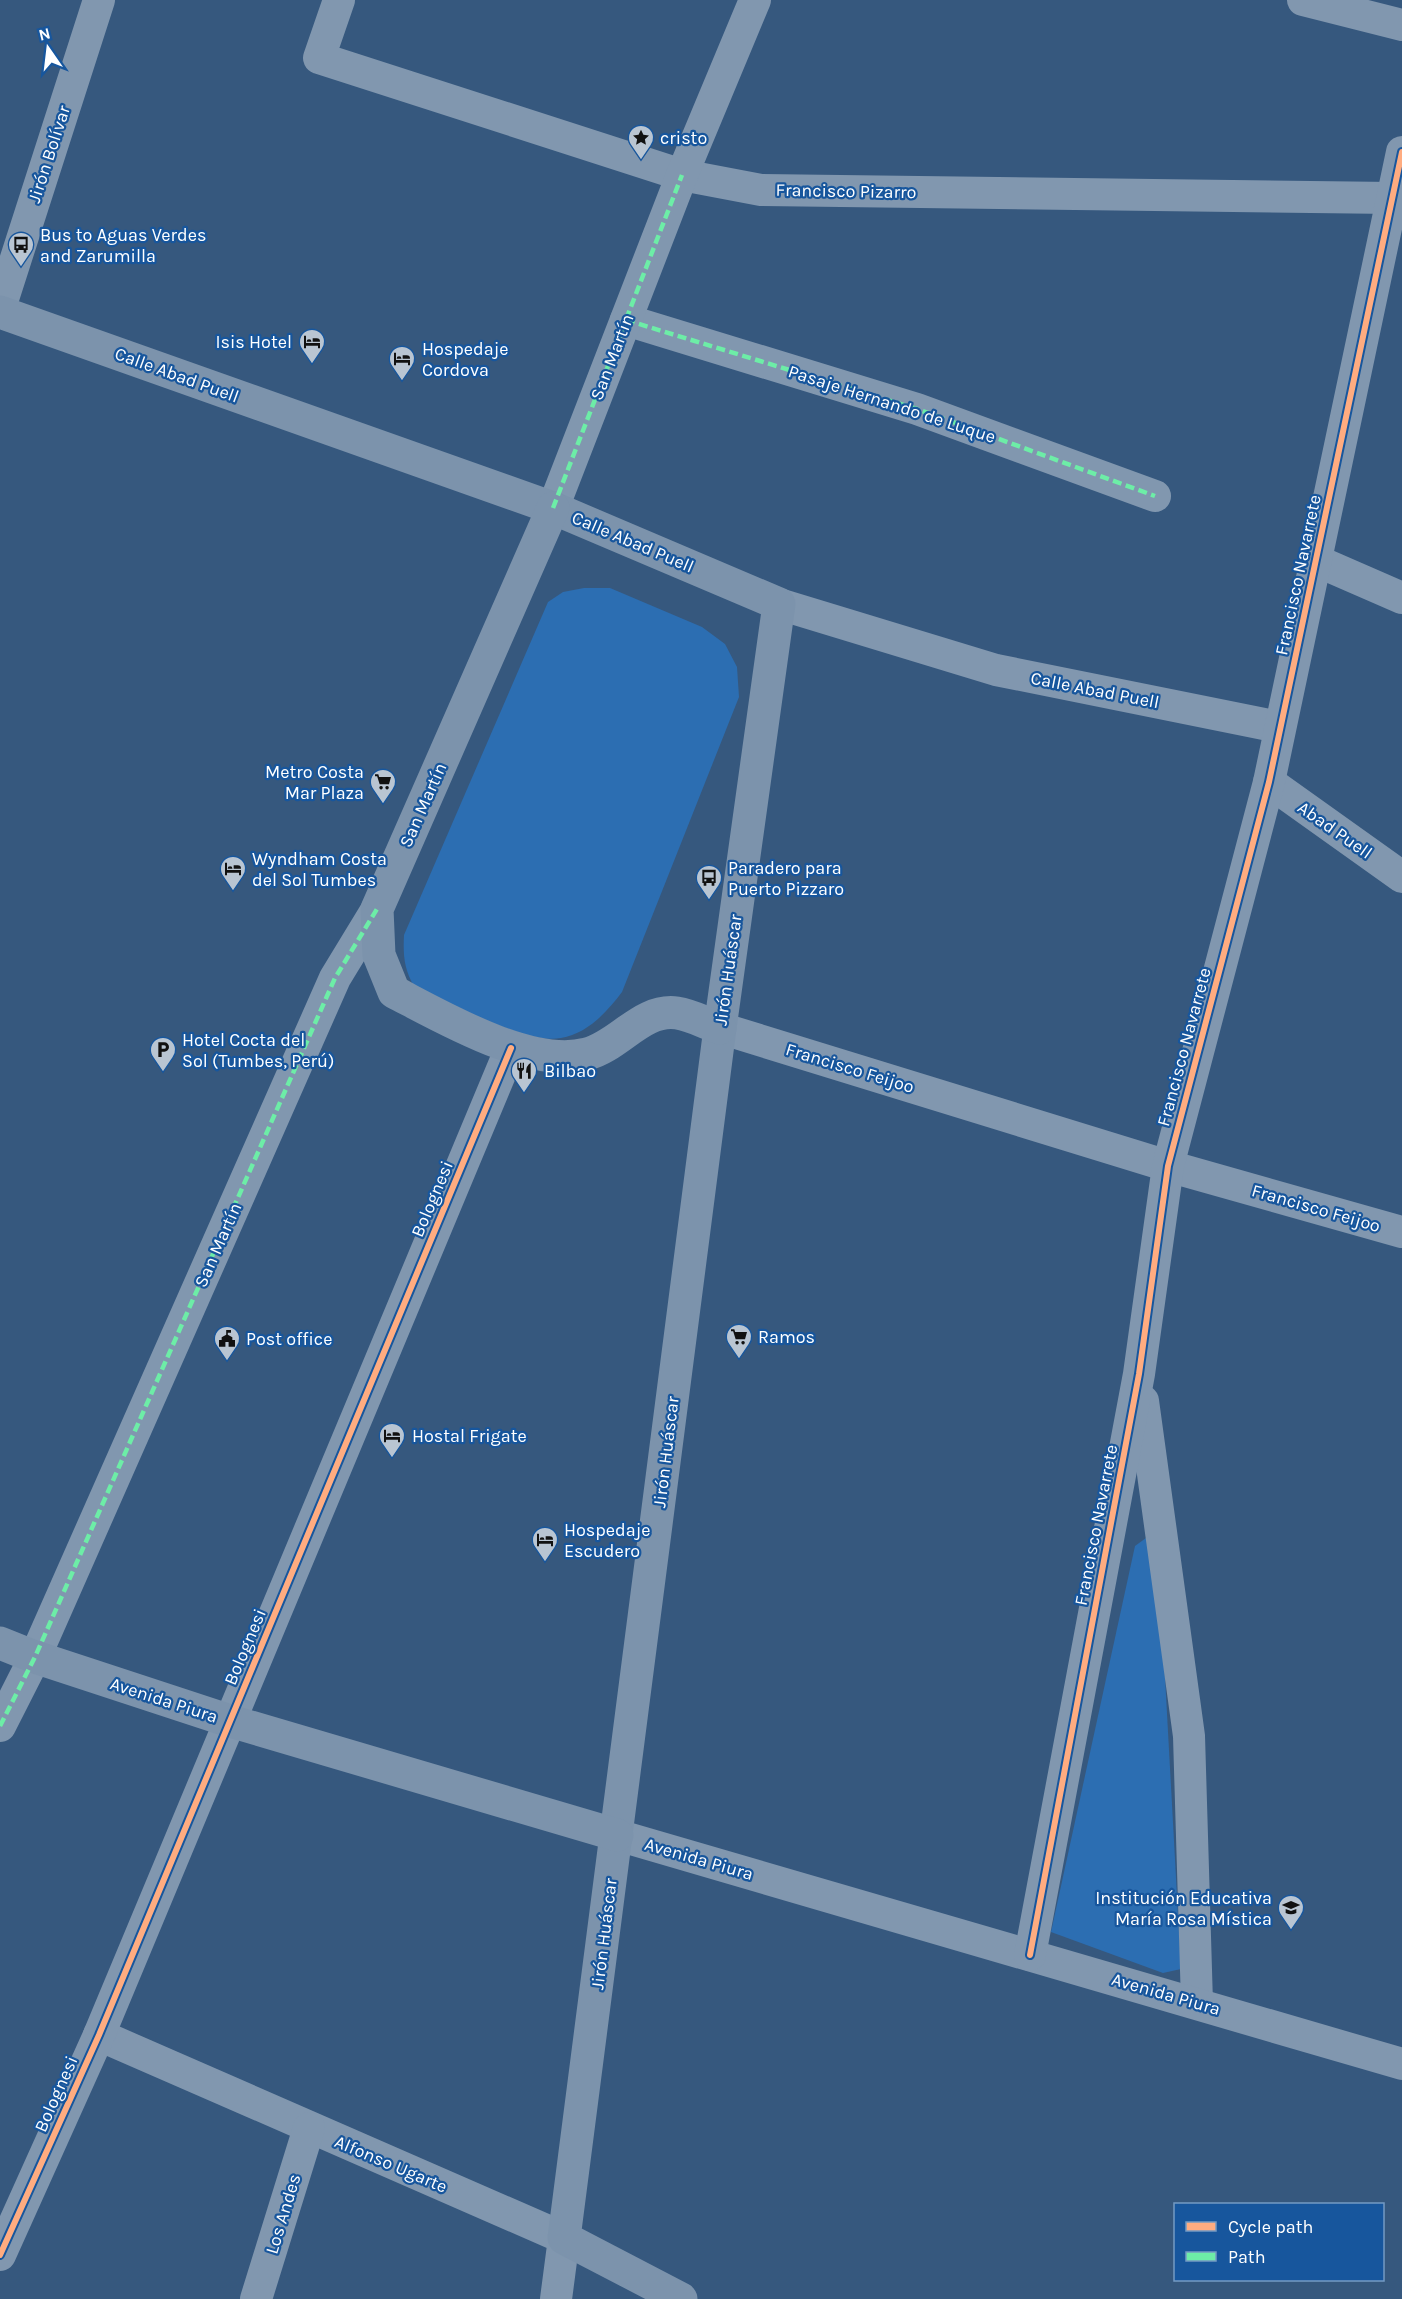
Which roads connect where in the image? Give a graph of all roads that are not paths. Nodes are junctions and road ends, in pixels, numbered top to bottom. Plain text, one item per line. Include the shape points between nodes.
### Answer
1 (99, 0) edge
2 (339, 0) edge
3 (755, 0) edge
4 (1303, 0) edge
5 (1402, 25) edge
6 (1402, 152) edge
7 (682, 175) junction
8 (1393, 198) junction
9 (0, 310) edge
10 (626, 320) junction
11 (1155, 496) dead end
12 (554, 508) junction
13 (1317, 561) junction
14 (1402, 598) edge
15 (779, 604) junction
16 (1279, 727) junction
17 (1269, 782) junction
18 (1402, 877) edge
19 (377, 909) junction
20 (720, 1028) junction
21 (511, 1048) junction
22 (1168, 1166) junction
23 (1402, 1232) edge
24 (1139, 1374) junction
25 (0, 1643) edge
26 (36, 1657) junction
27 (230, 1721) junction
28 (0, 1726) edge
29 (617, 1835) junction
30 (1030, 1955) junction
31 (1197, 2003) junction
32 (99, 2035) junction
33 (1402, 2064) edge
34 (309, 2128) junction
35 (564, 2238) junction
36 (0, 2255) edge
37 (256, 2299) edge
38 (556, 2299) edge
39 (681, 2299) edge

1 - 9 street, Jirón Bolívar
2 - 7 street, Francisco Pizarro via 319,58
3 - 7 street, San Martín
4 - 5 street
6 - 8 street, Francisco Navarrete
7 - 8 street, Francisco Pizarro via 761,190
7 - 10 street, San Martín
8 - 13 street, Francisco Navarrete
9 - 12 main road, Calle Abad Puell
10 - 11 street, Pasaje Hernando de Luque via 917,409
10 - 12 street, San Martín
12 - 15 main road, Calle Abad Puell
12 - 19 main road, San Martín
13 - 14 street
13 - 16 street, Francisco Navarrete
15 - 16 street, Calle Abad Puell via 996,670
15 - 20 main road, Jirón Huáscar
16 - 17 street, Francisco Navarrete
17 - 18 street, Abad Puell
17 - 22 street, Francisco Navarrete
19 - 21 main road, Francisco Feijoo via 379,955 394,992
19 - 26 street, San Martín via 335,978
20 - 21 main road, Francisco Feijoo via 676,1012 649,1016 618,1040 588,1054 558,1058
20 - 22 street, Francisco Feijoo
20 - 29 main road, Jirón Huáscar
21 - 27 street, Bolognesi
22 - 23 street, Francisco Feijoo
22 - 24 street, Francisco Navarrete
24 - 30 street, Francisco Navarrete
24 - 31 street via 1189,1736
25 - 26 main road, Avenida Piura
26 - 27 main road, Avenida Piura
26 - 28 street, San Martín
27 - 29 main road, Avenida Piura
27 - 32 street, Bolognesi
29 - 30 street, Avenida Piura
29 - 35 main road, Jirón Huáscar
30 - 31 street, Avenida Piura
31 - 33 street, Avenida Piura
32 - 34 street, Alfonso Ugarte
32 - 36 street, Bolognesi
34 - 35 street, Alfonso Ugarte
34 - 37 street, Los Andes
35 - 38 street, Jirón Huáscar
35 - 39 main road, Alfonso Ugarte

